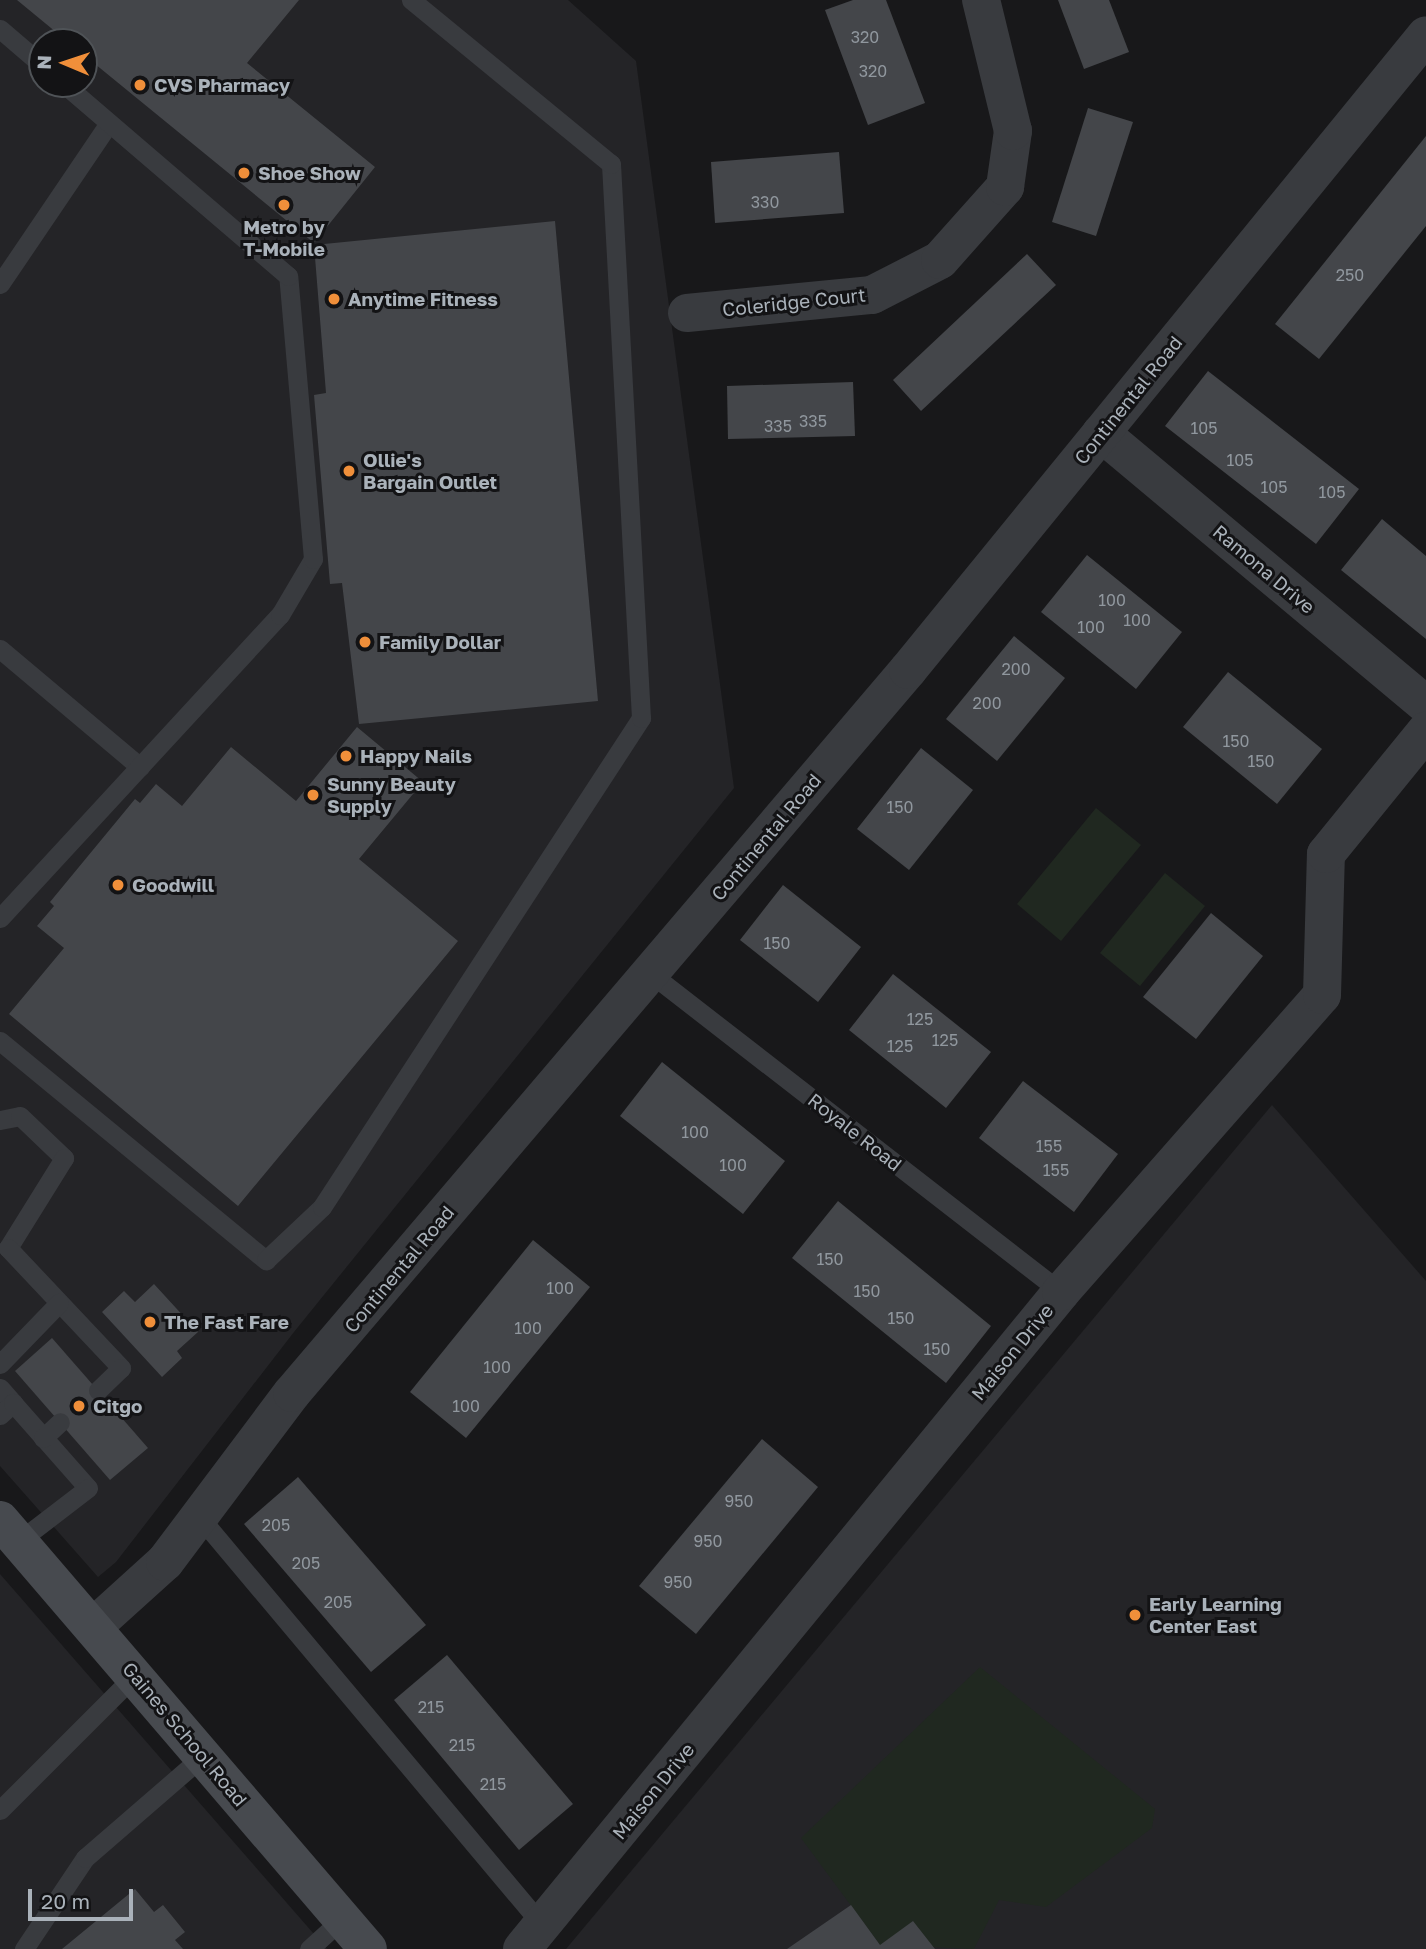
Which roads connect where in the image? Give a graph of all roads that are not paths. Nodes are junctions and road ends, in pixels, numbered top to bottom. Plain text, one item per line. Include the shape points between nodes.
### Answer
1 (411, 0) edge
2 (981, 0) edge
3 (0, 29) edge
4 (1426, 35) edge
5 (28, 53) edge
6 (80, 98) edge
7 (109, 123) junction
8 (0, 284) edge
9 (687, 313) dead end
10 (1101, 433) junction
11 (0, 649) edge
12 (1426, 705) edge
13 (1426, 731) edge
14 (140, 766) junction
15 (0, 918) edge
16 (650, 973) junction
17 (0, 1041) edge
18 (0, 1120) edge
19 (4, 1252) edge
20 (1061, 1292) junction
21 (59, 1303) junction
22 (0, 1364) edge
23 (98, 1391) dead end
24 (4, 1402) edge
25 (60, 1422) dead end
26 (43, 1438) junction
27 (197, 1514) junction
28 (10, 1530) edge
29 (93, 1627) junction
30 (135, 1675) junction
31 (204, 1755) junction
32 (0, 1810) edge
33 (342, 1919) junction
34 (533, 1937) edge
35 (24, 1949) edge
36 (309, 1949) edge
37 (368, 1949) edge

1 - 17 lane via 611,163 641,718 322,1207 266,1260
2 - 9 street, Coleridge Court via 1013,131 1005,187 940,260 872,295
3 - 5 lane
4 - 10 street, Continental Road
6 - 7 lane
7 - 8 lane
7 - 14 lane via 288,276 313,559 280,615
10 - 12 street, Ramona Drive
10 - 16 street, Continental Road
11 - 14 lane
13 - 20 street, Maison Drive via 1326,854 1322,995
14 - 15 lane
16 - 20 lane, Royale Road
16 - 27 street, Continental Road
18 - 19 lane via 20,1116 64,1158
19 - 21 lane
20 - 34 street, Maison Drive
21 - 22 lane
21 - 23 lane via 121,1368
24 - 26 lane
25 - 26 lane
26 - 28 lane via 88,1488
27 - 29 street, Continental Road via 164,1562
27 - 34 lane
28 - 29 main road, Gaines School Road
29 - 30 main road, Gaines School Road
30 - 31 main road, Gaines School Road
30 - 32 lane
31 - 33 main road, Gaines School Road
31 - 35 lane via 85,1858
33 - 36 lane
33 - 37 main road, Gaines School Road

